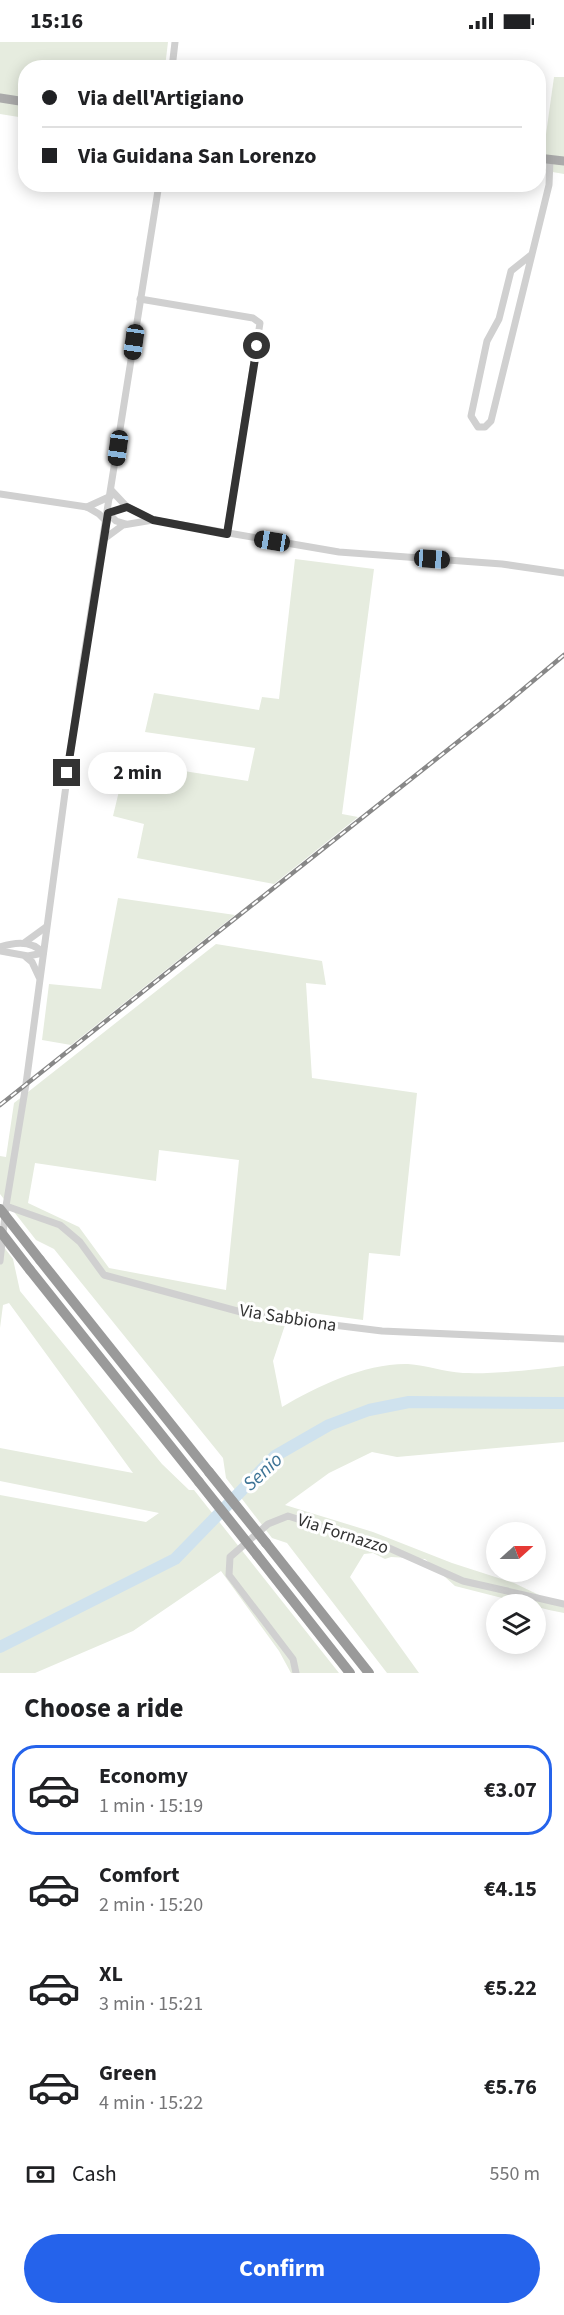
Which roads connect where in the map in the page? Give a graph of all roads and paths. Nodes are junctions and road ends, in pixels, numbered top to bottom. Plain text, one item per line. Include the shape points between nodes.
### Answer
1 (175, 42) edge
2 (173, 60) edge
3 (0, 98) edge
4 (18, 101) edge
5 (546, 159) edge
6 (550, 159) junction
7 (564, 161) edge
8 (158, 192) edge
9 (531, 255) junction
10 (140, 299) junction
11 (111, 493) junction
12 (0, 494) edge
13 (87, 507) junction
14 (127, 507) junction
15 (108, 513) junction
16 (153, 520) junction
17 (106, 522) junction
18 (126, 524) junction
19 (227, 534) junction
20 (104, 538) junction
21 (564, 573) edge
22 (47, 924) junction
23 (24, 943) junction
24 (0, 949) edge
25 (43, 953) junction
26 (24, 956) junction
27 (40, 979) junction
28 (3, 1207) edge
29 (0, 1231) edge
30 (0, 1261) edge
31 (564, 1339) edge
32 (564, 1604) edge
33 (296, 1673) edge
34 (350, 1673) edge
35 (369, 1673) edge

1 - 2 street
3 - 4 main road
5 - 6 main road
6 - 7 main road
6 - 9 street via 549,185
8 - 10 street
9 - 9 street via 510,271 499,320 487,341 471,416 478,427 492,421
10 - 11 street
10 - 19 street via 253,318 260,323
11 - 13 street
11 - 14 street
11 - 15 street
12 - 13 street
13 - 17 street
14 - 15 street
14 - 16 street
15 - 17 street
15 - 18 street
16 - 18 street
16 - 19 street
17 - 20 street
18 - 20 street
19 - 21 street via 339,552 502,564
20 - 22 street
22 - 23 street
22 - 25 street
23 - 24 street
23 - 25 street
24 - 26 street
25 - 26 street
25 - 27 street
26 - 27 street via 33,962
27 - 28 street via 26,1084
28 - 30 street
28 - 31 street, Via Sabbiona via 60,1225 80,1242 104,1275 252,1315 382,1330
28 - 35 highway, bridge via 40,1260
29 - 34 highway, bridge
32 - 33 street, Via Fornazzo via 463,1581 389,1548 288,1516 268,1524 230,1557 229,1575 293,1659

